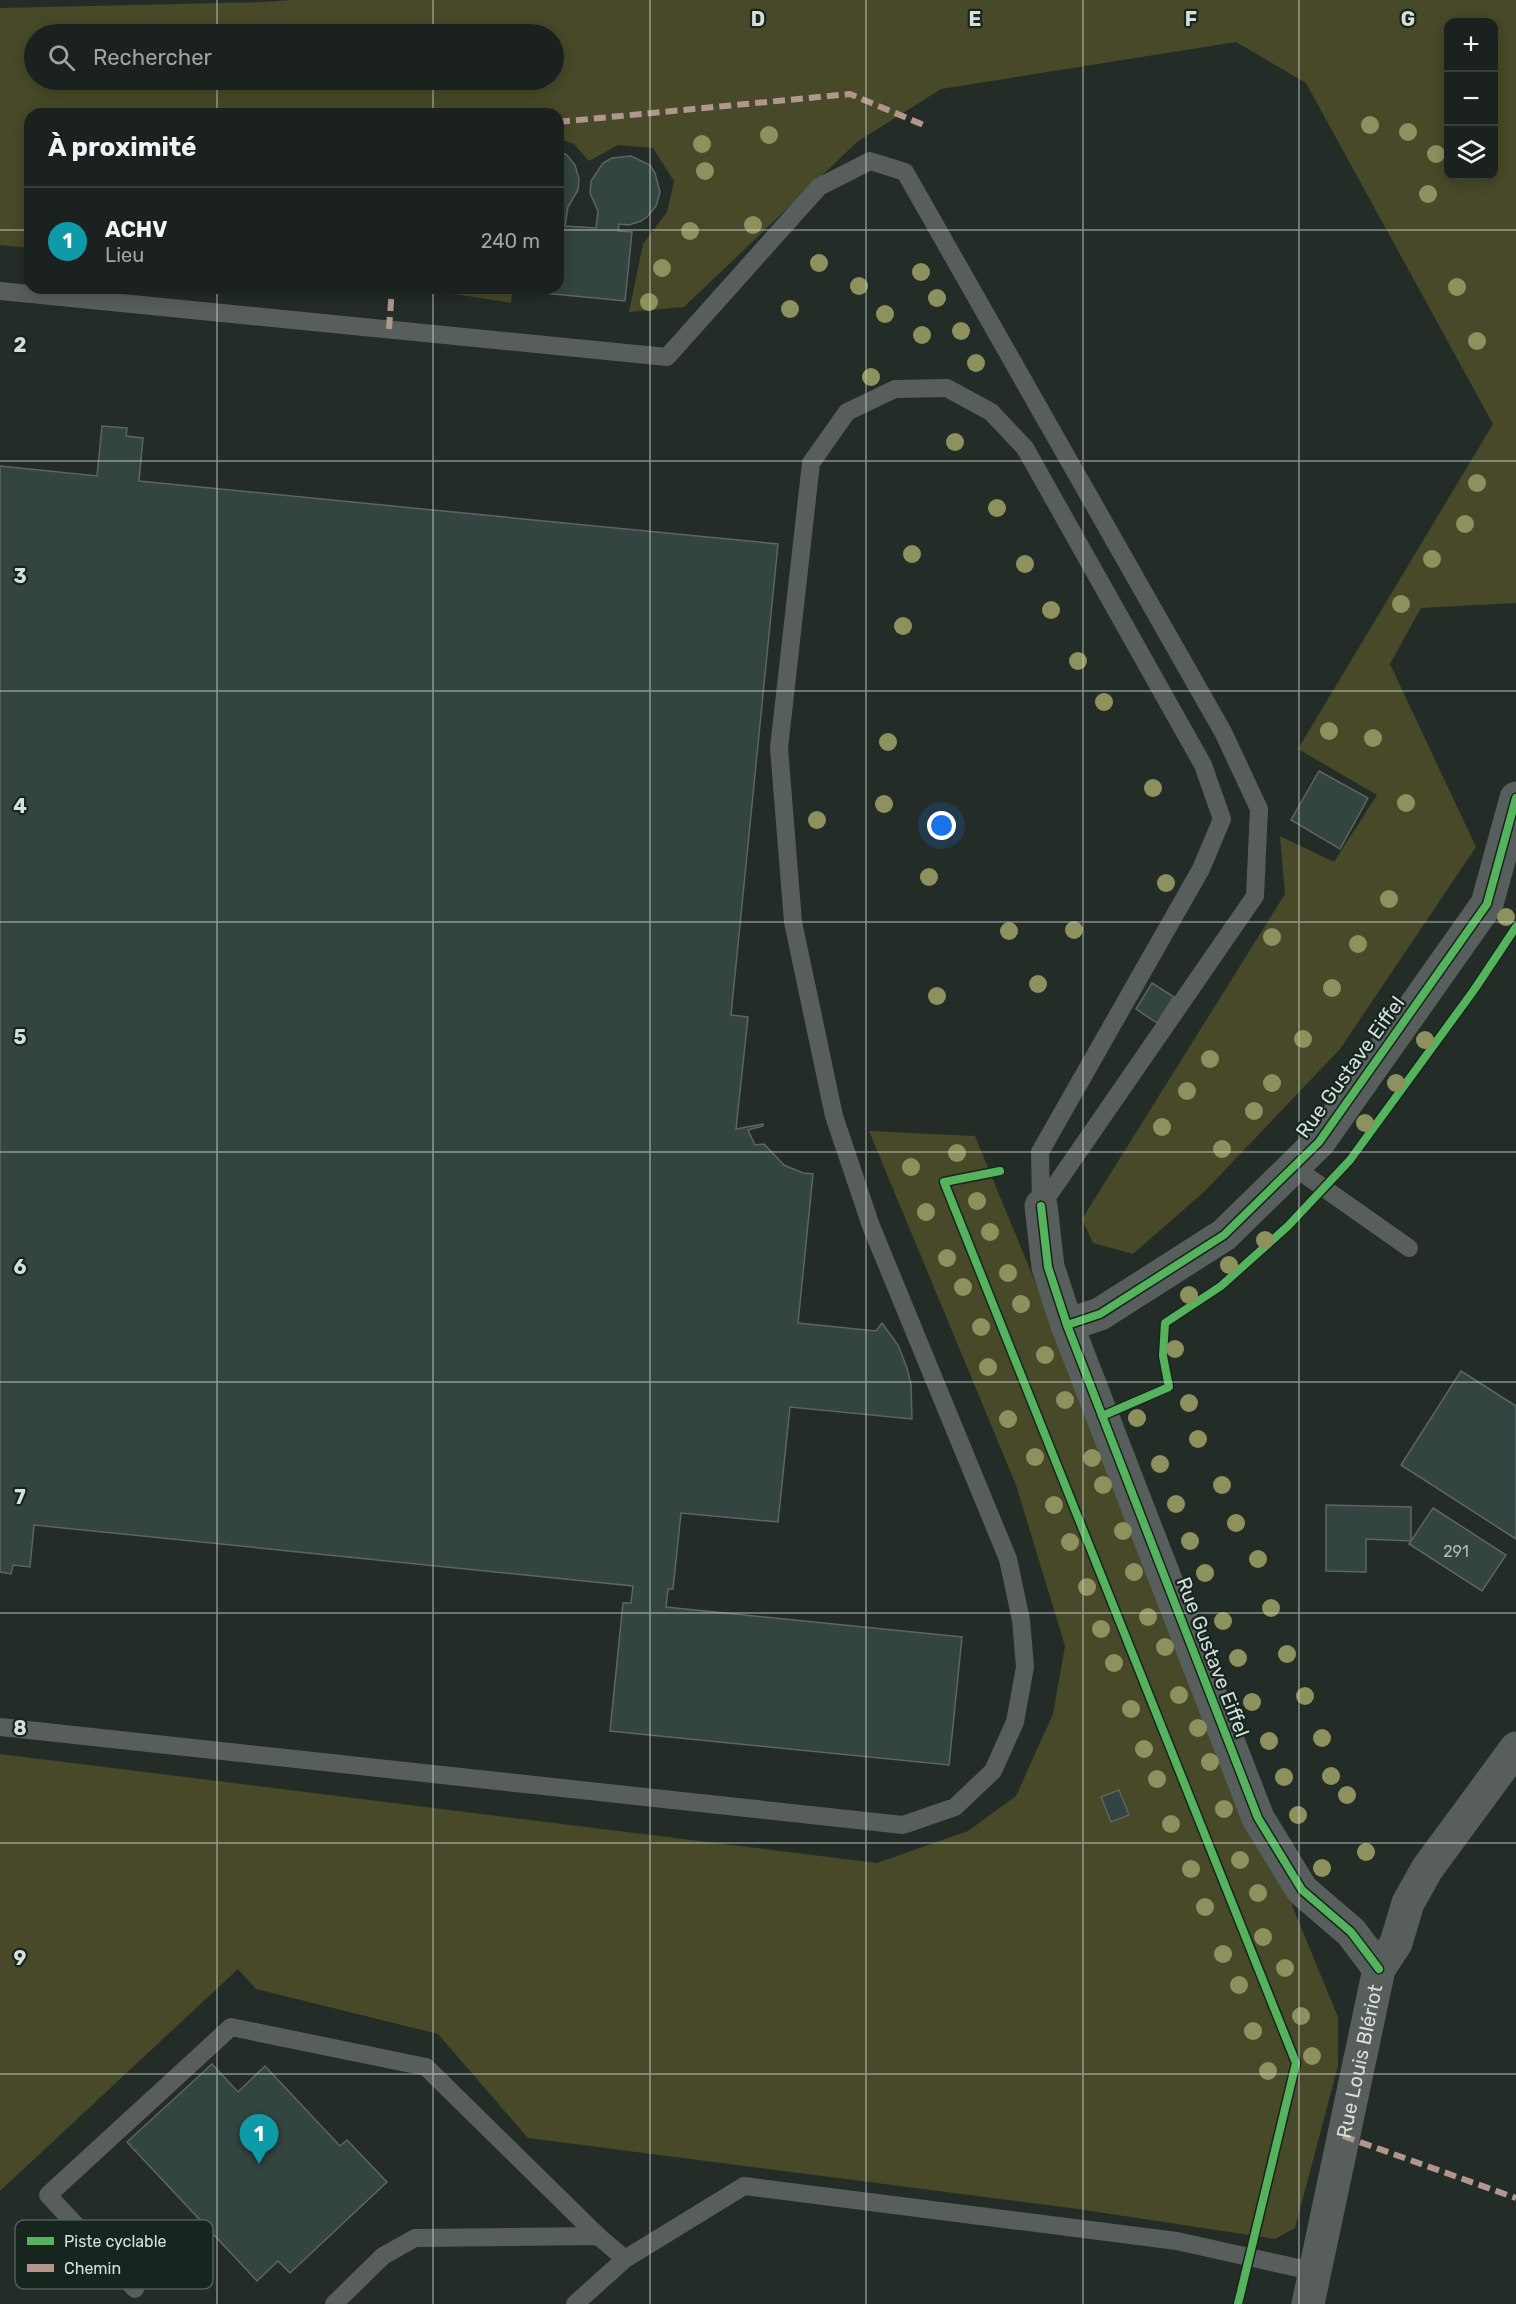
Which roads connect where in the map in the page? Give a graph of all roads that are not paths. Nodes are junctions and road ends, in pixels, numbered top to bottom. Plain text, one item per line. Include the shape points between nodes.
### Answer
1 (0, 291) edge
2 (24, 293) edge
3 (30, 294) edge
4 (1516, 798) edge
5 (1294, 1167) junction
6 (1041, 1206) junction
7 (1409, 1248) dead end
8 (1067, 1325) junction
9 (0, 1726) edge
10 (1516, 1748) edge
11 (1379, 1969) junction
12 (71, 2220) edge
13 (598, 2236) junction
14 (625, 2259) junction
15 (1316, 2272) junction
16 (334, 2304) edge
17 (575, 2304) edge
18 (1308, 2304) edge

1 - 2 lane
3 - 6 lane via 667,357 819,187 870,161 904,172 1223,732 1259,809 1256,896
4 - 5 street, Rue Gustave Eiffel via 1487,904 1319,1142
5 - 7 lane
5 - 8 street, Rue Gustave Eiffel via 1224,1235 1100,1314
6 - 8 street, Rue Gustave Eiffel via 1048,1267
6 - 9 lane via 1040,1152 1201,869 1222,819 1203,765 1025,448 991,412 946,388 895,389 847,412 811,463 779,748 793,922 834,1116 871,1226 1008,1559 1022,1620 1025,1667 1015,1722 993,1771 955,1807 903,1825
8 - 11 street, Rue Gustave Eiffel via 1258,1818 1302,1890 1351,1932
10 - 11 street, Rue Louis Blériot via 1427,1869 1408,1903 1396,1943
11 - 15 street, Rue Louis Blériot
12 - 13 lane via 48,2195 231,2027 426,2067
13 - 14 lane
13 - 16 lane via 415,2238 383,2256
14 - 15 lane via 744,2186 1178,2241
14 - 17 lane
15 - 18 street, Rue Louis Blériot

